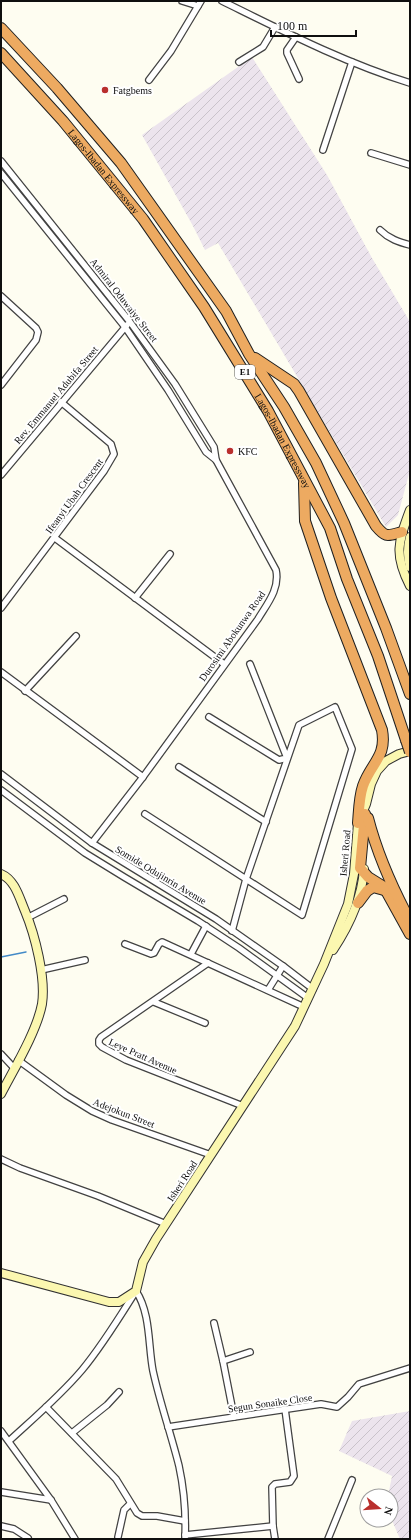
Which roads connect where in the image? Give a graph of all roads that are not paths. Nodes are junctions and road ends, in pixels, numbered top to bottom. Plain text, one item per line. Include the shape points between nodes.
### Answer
1 (182, 1) edge
2 (222, 1) edge
3 (200, 3) edge
4 (275, 27) junction
5 (1, 28) edge
6 (296, 37) junction
7 (1, 54) edge
8 (239, 62) dead end
9 (352, 62) junction
10 (299, 79) dead end
11 (149, 80) dead end
12 (410, 83) edge
13 (323, 150) dead end
14 (371, 153) dead end
15 (1, 161) edge
16 (410, 165) edge
17 (1, 173) edge
18 (380, 230) dead end
19 (410, 245) edge
20 (1, 297) edge
21 (130, 322) junction
22 (125, 327) junction
23 (249, 354) junction
24 (1, 385) edge
25 (61, 402) junction
26 (216, 460) junction
27 (3, 467) edge
28 (1, 475) edge
29 (304, 479) junction
30 (410, 510) edge
31 (406, 535) edge
32 (55, 538) junction
33 (170, 554) dead end
34 (410, 567) edge
35 (410, 586) edge
36 (135, 598) junction
37 (1, 608) edge
38 (76, 636) dead end
39 (224, 664) junction
40 (250, 664) dead end
41 (1, 672) edge
42 (25, 691) junction
43 (410, 694) edge
44 (209, 717) dead end
45 (410, 751) edge
46 (399, 754) junction
47 (287, 758) junction
48 (179, 767) dead end
49 (1, 774) edge
50 (143, 777) junction
51 (1, 790) edge
52 (366, 804) junction
53 (146, 814) dead end
54 (368, 818) junction
55 (266, 822) junction
56 (358, 823) junction
57 (92, 843) junction
58 (111, 855) junction
59 (105, 865) junction
60 (364, 872) junction
61 (1, 874) edge
62 (246, 879) junction
63 (386, 891) junction
64 (64, 899) dead end
65 (358, 903) junction
66 (27, 918) junction
67 (410, 920) edge
68 (206, 926) junction
69 (232, 931) junction
70 (410, 934) edge
71 (125, 944) dead end
72 (191, 954) junction
73 (85, 960) dead end
74 (208, 963) junction
75 (324, 964) junction
76 (283, 966) junction
77 (41, 970) junction
78 (276, 975) junction
79 (313, 989) junction
80 (268, 990) junction
81 (308, 998) junction
82 (154, 1002) junction
83 (304, 1007) junction
84 (205, 1022) dead end
85 (1, 1054) edge
86 (16, 1064) junction
87 (1, 1094) edge
88 (243, 1106) junction
89 (211, 1155) junction
90 (1, 1159) edge
91 (166, 1224) junction
92 (1, 1273) edge
93 (136, 1291) junction
94 (214, 1323) dead end
95 (250, 1352) dead end
96 (223, 1361) junction
97 (410, 1368) edge
98 (119, 1392) dead end
99 (46, 1407) junction
100 (285, 1409) junction
101 (234, 1417) junction
102 (168, 1427) junction
103 (1, 1431) edge
104 (72, 1433) junction
105 (9, 1441) junction
106 (352, 1480) dead end
107 (1, 1492) edge
108 (51, 1500) junction
109 (130, 1504) junction
110 (185, 1522) junction
111 (1, 1526) edge
112 (273, 1526) junction
113 (118, 1537) dead end
114 (185, 1537) edge
115 (28, 1538) edge
116 (75, 1539) edge
117 (276, 1539) edge
118 (328, 1539) edge

1 - 3 street
2 - 4 street
3 - 11 street via 171,51
4 - 6 street
4 - 8 street via 263,47
5 - 23 highway, Lagos-Ibadan Expressway / E1 via 121,163 226,311
6 - 9 street
6 - 10 street via 287,53
7 - 29 highway, Lagos-Ibadan Expressway / E1 via 62,121 152,232 225,338
9 - 12 street
9 - 13 street
14 - 16 street
15 - 21 street, Admiral Oduwaiye Street
17 - 22 street, Admiral Oduwaiye Street
18 - 19 street via 394,240
20 - 24 street via 38,332 36,340
21 - 22 street, Rev. Emmanuel Adubifa Street
21 - 26 street, Admiral Oduwaiye Street via 179,390 214,446
22 - 25 street, Rev. Emmanuel Adubifa Street
22 - 26 street, Durosimi Abokunwa Road via 206,452
23 - 31 highway via 294,384 376,526 384,535
23 - 43 highway, Lagos-Ibadan Expressway / E1 via 284,407 316,463 344,523
25 - 27 street, Rev. Emmanuel Adubifa Street
25 - 32 street, Ifeanyi Ubah Crescent via 111,444 114,454
26 - 39 street, Durosimi Abokunwa Road via 276,570 277,577 269,602
27 - 28 street, Rev. Emmanuel Adubifa Street
29 - 45 highway, Lagos-Ibadan Expressway / E1, bridge via 330,528
29 - 56 highway via 305,520 384,740 382,752 362,787
30 - 31 street
31 - 34 street
31 - 35 street via 399,556
32 - 36 street
32 - 37 street, Ifeanyi Ubah Crescent
33 - 36 street
36 - 39 street
38 - 42 street
39 - 50 street, Durosimi Abokunwa Road
40 - 47 street
41 - 42 street
42 - 50 street
44 - 47 street via 279,760
45 - 46 street, Isheri Road
46 - 52 street, Isheri Road via 386,761 377,771
46 - 54 street, Isheri Road via 378,776 370,798
47 - 55 street
47 - 62 street via 299,725 335,708 352,749 302,915
48 - 55 street
49 - 57 street, Somide Odujinrin Avenue
50 - 57 street, Durosimi Abokunwa Road
51 - 59 street
52 - 56 street, Isheri Road
52 - 60 highway via 360,868
53 - 62 street
54 - 60 street, Isheri Road
54 - 67 highway via 379,854
55 - 62 street
56 - 75 street, Isheri Road via 354,874 348,904
57 - 58 street, Somide Odujinrin Avenue
58 - 59 street
58 - 69 street, Somide Odujinrin Avenue
59 - 68 street
60 - 63 highway
60 - 65 street, Isheri Road
61 - 66 street via 12,882
62 - 69 street
63 - 65 highway via 373,887
63 - 70 highway
64 - 66 street
65 - 75 street, Isheri Road via 340,940
66 - 77 street
68 - 72 street
68 - 78 street
69 - 76 street, Somide Odujinrin Avenue
71 - 72 street via 151,954 162,942
72 - 74 street
73 - 77 street
74 - 80 street
74 - 82 street, Leye Pratt Avenue
75 - 79 street, Isheri Road
76 - 78 street
76 - 79 street, Somide Odujinrin Avenue
77 - 86 street via 40,1013
78 - 80 street
78 - 81 street
79 - 81 street, Isheri Road
80 - 83 street
81 - 83 street, Isheri Road
82 - 84 street
82 - 88 street, Leye Pratt Avenue via 101,1037 98,1044 126,1060
83 - 88 street, Isheri Road via 295,1026
85 - 86 street, Adejokun Street
86 - 87 street
86 - 89 street, Adejokun Street via 92,1111
88 - 89 street, Isheri Road
89 - 91 street, Isheri Road
90 - 91 street
91 - 93 street, Isheri Road via 143,1262
92 - 93 street via 109,1302 119,1302
93 - 99 street via 85,1366
93 - 102 street via 146,1316 153,1370
94 - 96 street
95 - 96 street
96 - 101 street
97 - 100 street, Segun Sonaike Close via 359,1384 337,1407 321,1404
98 - 104 street
99 - 104 street
99 - 105 street
100 - 101 street, Segun Sonaike Close
100 - 112 street via 294,1476 290,1482 273,1485
101 - 102 street, Segun Sonaike Close
102 - 110 street via 179,1467
103 - 105 street
104 - 109 street via 116,1479
105 - 108 street
106 - 118 street
107 - 108 street
108 - 116 street
109 - 110 street via 142,1516 157,1516
109 - 113 street via 124,1510
110 - 114 street
111 - 115 street via 14,1529
112 - 114 street
112 - 117 street

